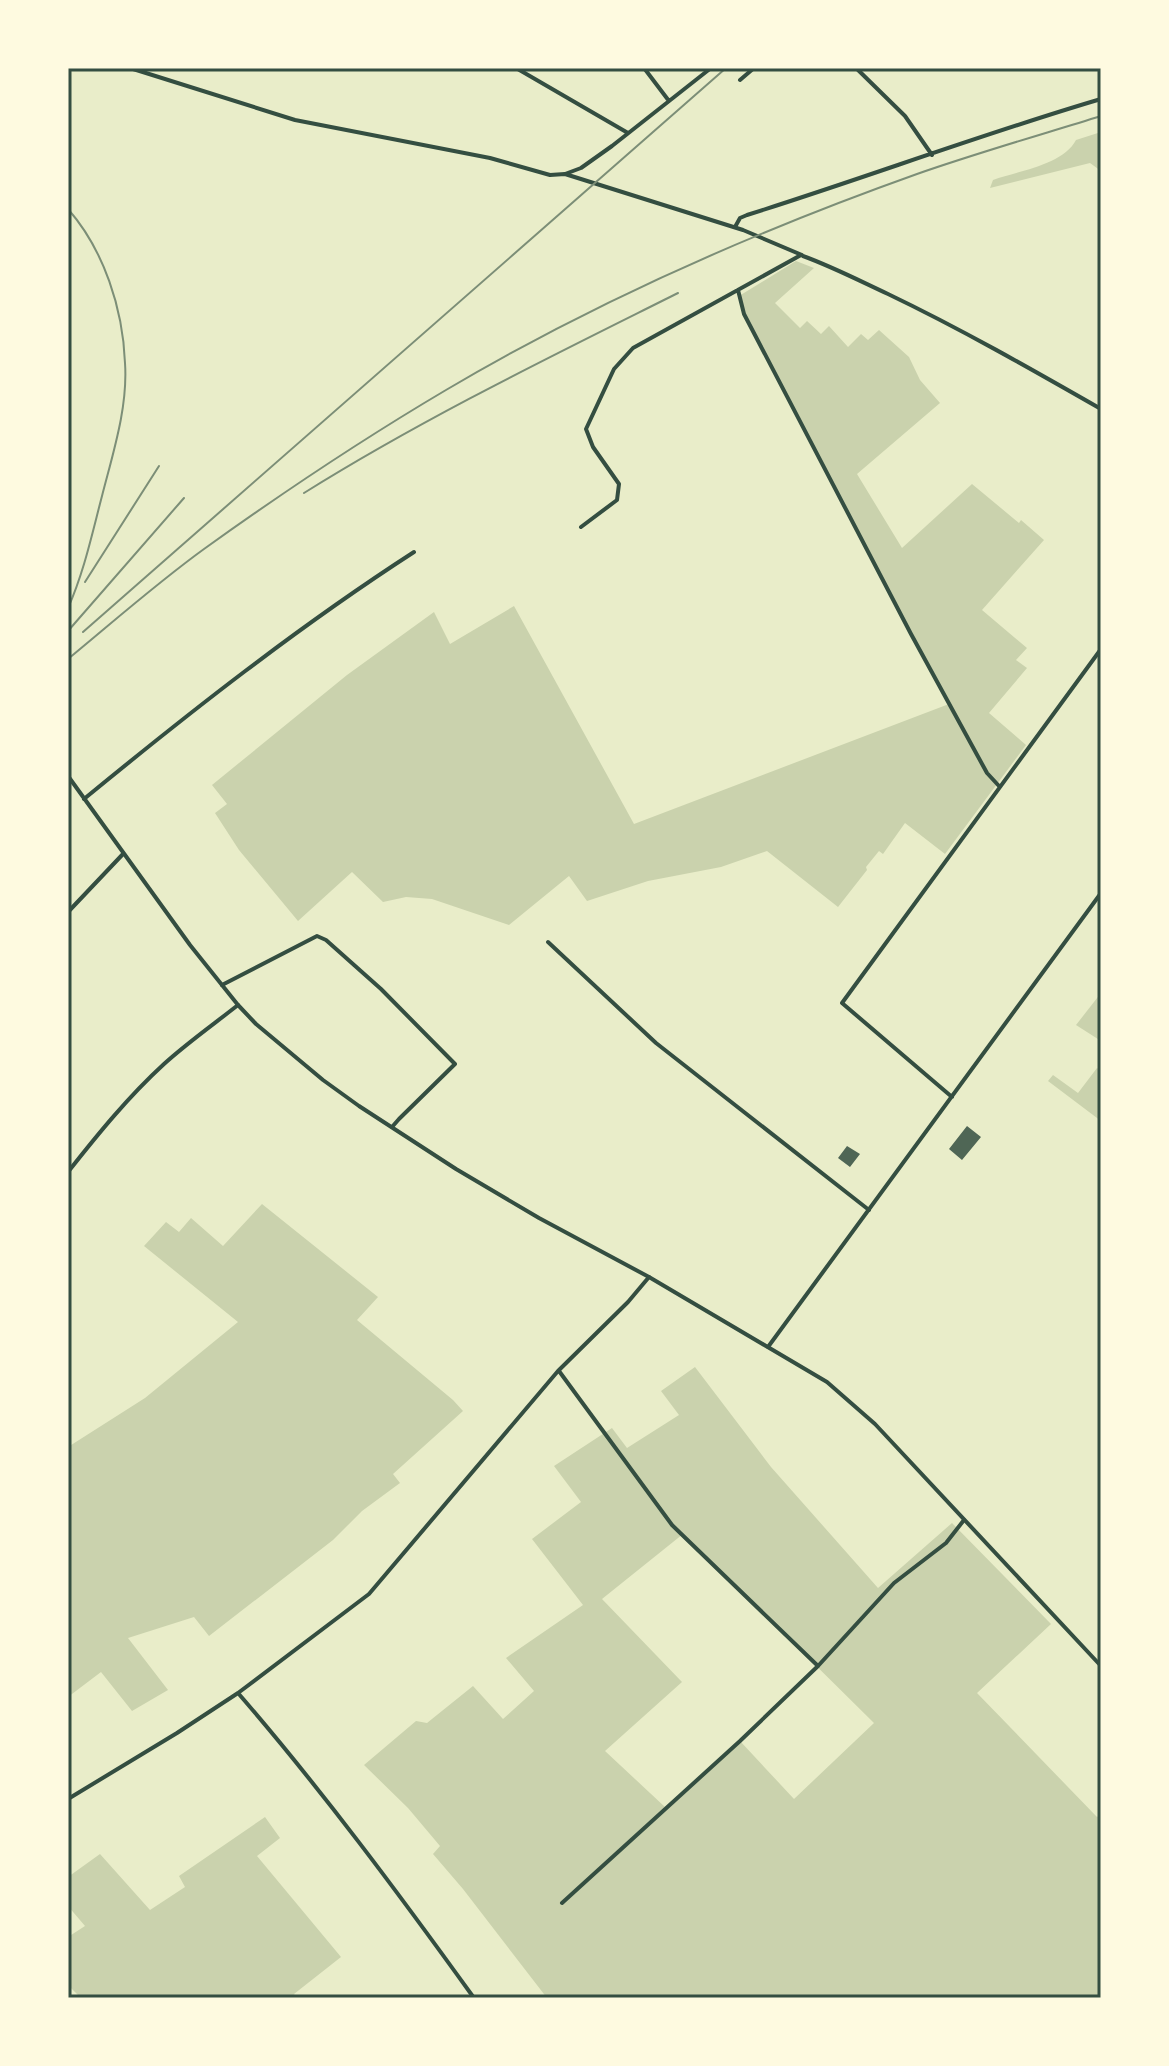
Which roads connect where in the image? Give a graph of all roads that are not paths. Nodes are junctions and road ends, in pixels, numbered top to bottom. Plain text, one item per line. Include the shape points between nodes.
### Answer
1 (130, 68) edge
2 (516, 68) edge
3 (644, 68) edge
4 (711, 68) edge
5 (754, 68) edge
6 (856, 68) edge
7 (740, 80) dead end
8 (1101, 99) edge
9 (669, 101) junction
10 (629, 133) junction
11 (932, 155) junction
12 (565, 174) junction
13 (735, 227) junction
14 (803, 255) junction
15 (738, 290) junction
16 (1101, 409) edge
17 (581, 527) dead end
18 (414, 552) dead end
19 (1101, 649) edge
20 (68, 776) edge
21 (1000, 787) junction
22 (84, 799) junction
23 (123, 854) junction
24 (1101, 893) edge
25 (68, 912) edge
26 (548, 942) dead end
27 (222, 985) junction
28 (238, 1005) junction
29 (952, 1097) junction
30 (392, 1127) junction
31 (68, 1172) edge
32 (869, 1210) junction
33 (649, 1277) junction
34 (768, 1347) junction
35 (558, 1371) junction
36 (964, 1520) junction
37 (818, 1666) junction
38 (1101, 1666) edge
39 (238, 1693) junction
40 (68, 1799) edge
41 (562, 1903) dead end
42 (474, 1998) edge

1 - 12 street via 295,120
2 - 10 street
3 - 9 street
4 - 9 street
5 - 7 street
6 - 11 street via 905,116
8 - 11 street
9 - 10 street
10 - 12 street
11 - 13 street via 747,215
12 - 13 street
13 - 14 street
14 - 15 street
14 - 16 street via 930,315
15 - 17 street via 633,348 614,369 586,429 619,484 617,500
15 - 21 street via 744,314 911,634 987,773
18 - 22 street via 195,708
19 - 21 street
20 - 22 street
21 - 29 street via 842,1003
22 - 23 street
23 - 25 street
23 - 27 street
24 - 29 street
26 - 32 street via 656,1043
27 - 28 street
27 - 30 street via 317,936 326,940 455,1064
28 - 30 street via 323,1080
28 - 31 street via 166,1062
29 - 32 street
30 - 33 street via 539,1218
32 - 34 street
33 - 34 street
33 - 35 street
34 - 36 street via 827,1382 875,1424
35 - 37 street via 672,1525
35 - 39 street via 369,1594
36 - 37 street via 946,1543 894,1583
36 - 38 street
37 - 41 street
39 - 40 street
39 - 42 street via 389,1880

